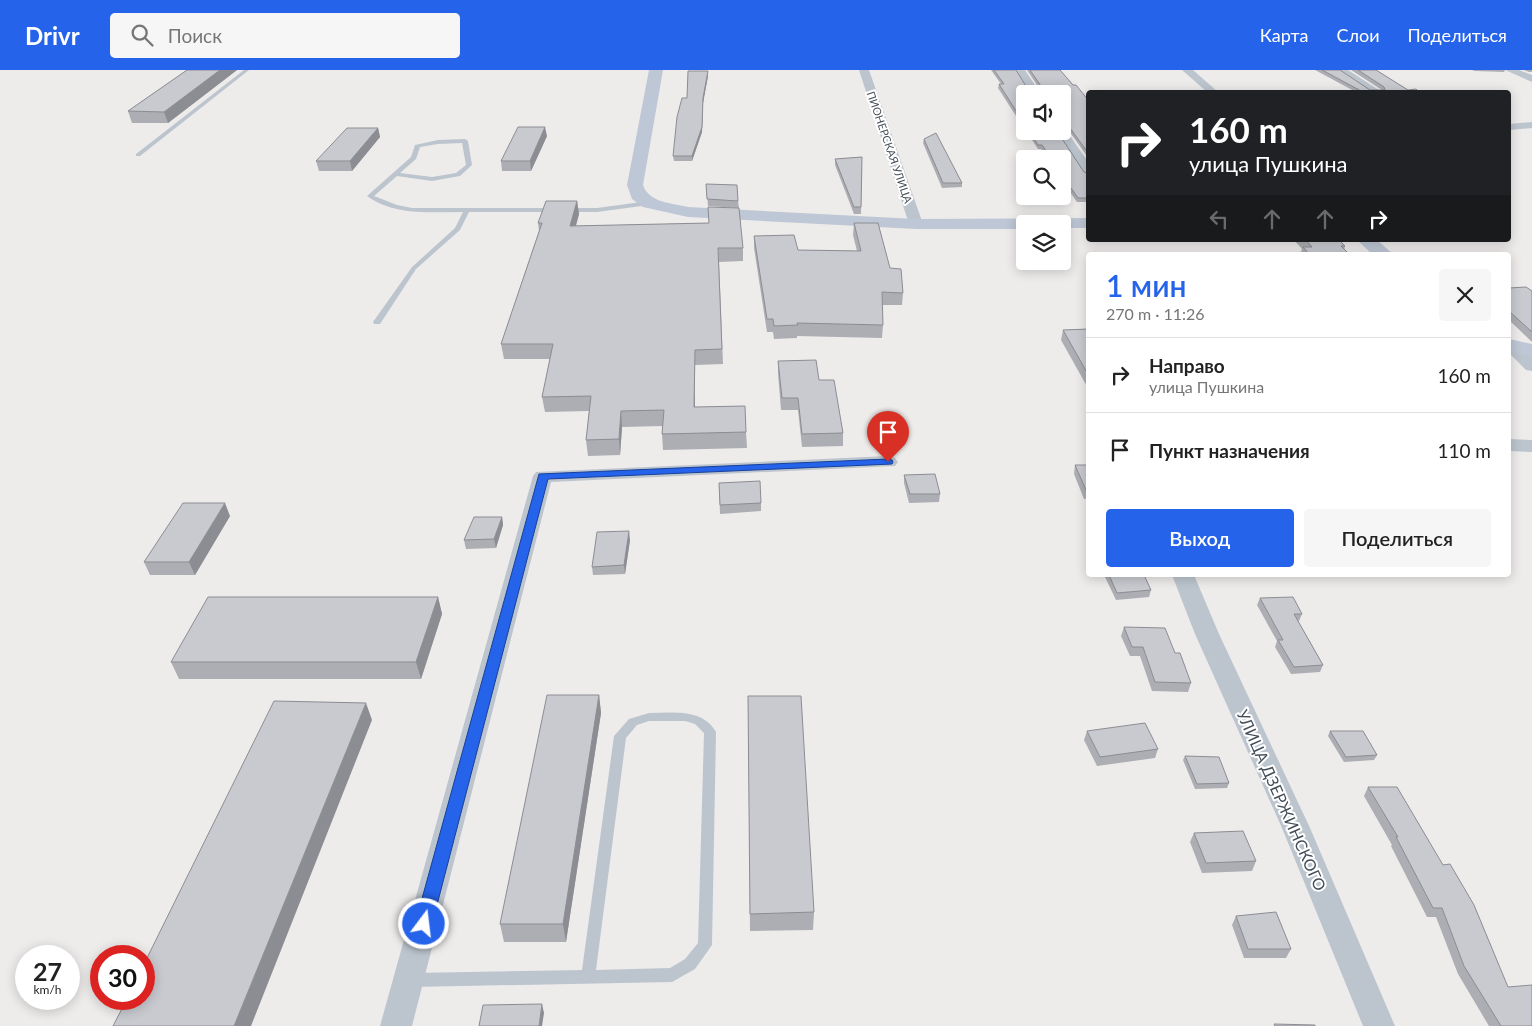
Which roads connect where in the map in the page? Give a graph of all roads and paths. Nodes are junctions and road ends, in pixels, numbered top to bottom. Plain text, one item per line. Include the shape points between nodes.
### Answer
1 (247, 70) edge
2 (656, 70) edge
3 (864, 70) edge
4 (1020, 70) edge
5 (1187, 70) edge
6 (1341, 70) edge
7 (1510, 70) edge
8 (1532, 79) edge
9 (1030, 85) edge
10 (1211, 90) edge
11 (1374, 90) edge
12 (1532, 125) edge
13 (1511, 127) edge
14 (1067, 140) edge
15 (138, 155) dead end
16 (1086, 168) edge
17 (395, 174) junction
18 (649, 203) junction
19 (467, 210) junction
20 (1086, 223) edge
21 (916, 224) junction
22 (1369, 242) edge
23 (1382, 252) edge
24 (377, 322) dead end
25 (1511, 346) edge
26 (1511, 347) edge
27 (1532, 351) edge
28 (1532, 366) edge
29 (1511, 446) edge
30 (1532, 446) edge
31 (888, 462) dead end
32 (1184, 577) edge
33 (588, 977) junction
34 (409, 980) junction
35 (396, 1026) edge
36 (1379, 1026) edge

1 - 15 lane
2 - 18 main road via 635,185 638,195
3 - 21 street, ПИОНЕРСКАЯ УЛИЦА
4 - 9 street
5 - 10 street
6 - 11 street
7 - 8 street
12 - 13 street
14 - 16 street
17 - 17 lane via 414,158 417,146 465,141 469,165 458,175 432,179
17 - 19 lane via 370,196 395,207 412,210
18 - 19 lane via 597,210
18 - 21 main road via 688,212
19 - 24 lane via 458,229 414,268
20 - 21 main road
22 - 23 main road
25 - 27 main road
26 - 28 street
29 - 30 street
31 - 34 street via 543,476
32 - 36 street, УЛИЦА ДЗЕРЖИНСКОГО via 1296,828
33 - 33 lane via 672,976 690,964 705,945 710,732 699,721 685,717 648,717 633,722 620,736
33 - 34 lane
34 - 35 street

